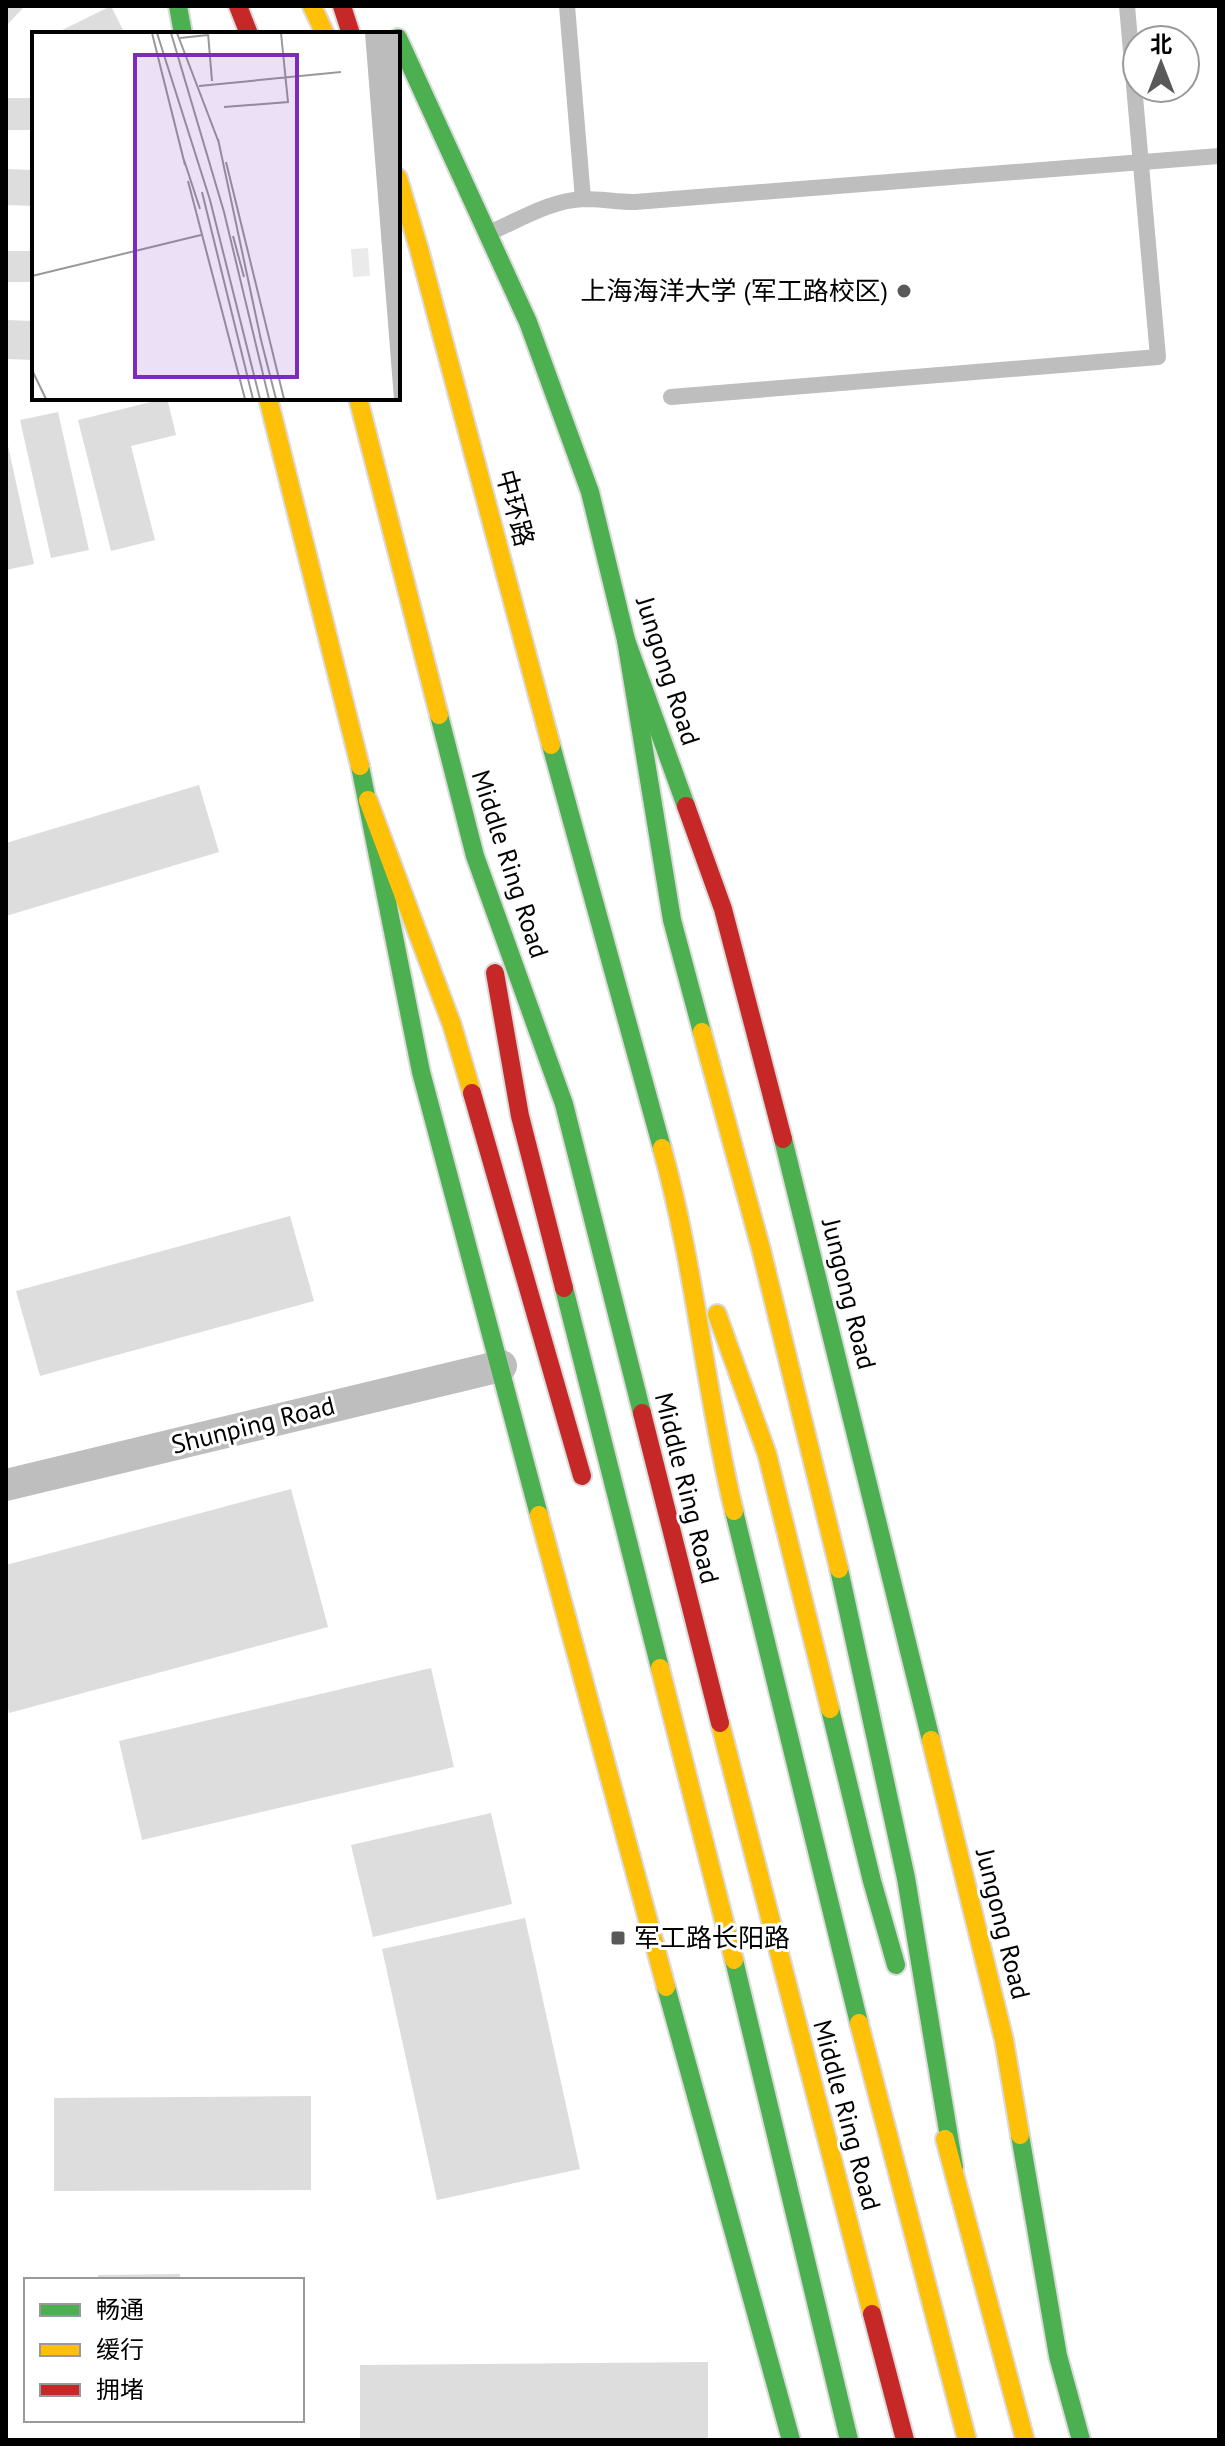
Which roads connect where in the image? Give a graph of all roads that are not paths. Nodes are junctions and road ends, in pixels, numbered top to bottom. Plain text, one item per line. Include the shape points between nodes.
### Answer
1 (178, 6) edge
2 (238, 6) edge
3 (312, 6) edge
4 (342, 6) edge
5 (567, 6) edge
6 (1127, 6) edge
7 (183, 32) edge
8 (248, 32) edge
9 (324, 32) edge
10 (350, 32) edge
11 (400, 42) edge
12 (415, 122) dead end
13 (1219, 156) edge
14 (1142, 161) junction
15 (400, 185) edge
16 (466, 191) junction
17 (583, 199) junction
18 (486, 235) junction
19 (671, 397) dead end
20 (268, 400) edge
21 (359, 400) edge
22 (626, 640) junction
23 (368, 800) junction
24 (580, 852) joint
25 (475, 856) junction
26 (675, 1195) junction
27 (501, 1366) junction
28 (6, 1485) edge
29 (586, 1488) dead end
30 (634, 1639) dead end
31 (722, 1910) junction
32 (902, 1986) dead end
33 (911, 2016) dead end
34 (954, 2167) junction
35 (791, 2440) edge
36 (849, 2440) edge
37 (905, 2440) edge
38 (967, 2440) edge
39 (1025, 2440) edge
40 (1081, 2440) edge

1 - 7 main road
2 - 8 main road
3 - 9 main road
4 - 10 main road
5 - 17 lane
6 - 14 lane
11 - 16 main road, Jungong Road
12 - 16 main road, Jungong Road
13 - 14 lane
14 - 17 lane via 635,202
14 - 19 lane via 1158,357
15 - 24 main road, 中环路
16 - 18 main road, Jungong Road
17 - 18 lane via 550,205
18 - 22 main road, Jungong Road via 528,322 590,492
20 - 23 main road
21 - 25 main road, Middle Ring Road
22 - 34 main road via 672,920 761,1249 851,1616 906,1878
22 - 40 main road, Jungong Road via 723,909 816,1267 1004,2040 1058,2356
23 - 27 main road via 421,1072
23 - 29 main road via 452,1025
24 - 26 main road, Middle Ring Road
25 - 31 main road via 520,1116
25 - 37 main road, Middle Ring Road via 564,1104
26 - 32 main road via 767,1454
26 - 38 main road, Middle Ring Road via 722,1461 826,1894
27 - 28 street, Shunping Road
27 - 35 main road via 645,1915
30 - 31 main road
31 - 36 main road
33 - 34 main road
34 - 39 main road

